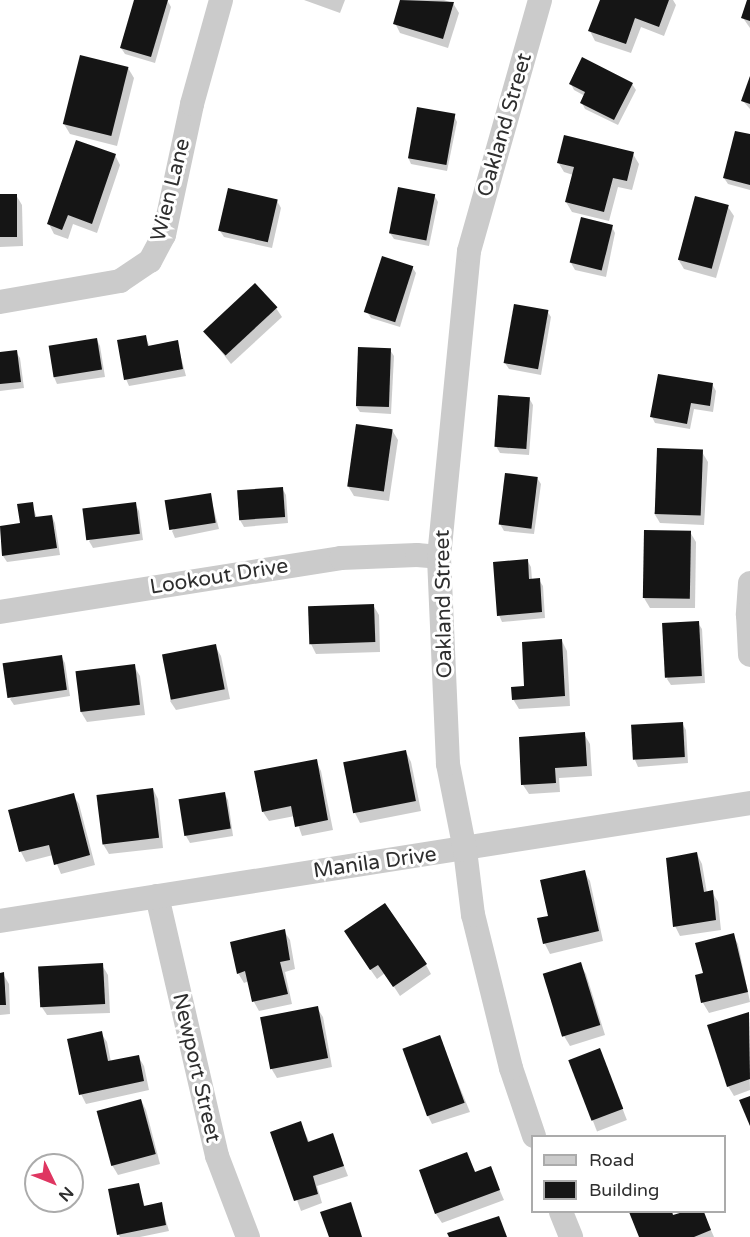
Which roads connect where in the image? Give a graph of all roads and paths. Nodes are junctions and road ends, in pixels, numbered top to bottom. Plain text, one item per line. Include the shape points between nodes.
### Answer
1 (221, 0) edge
2 (540, 0) edge
3 (0, 302) edge
4 (439, 557) junction
5 (750, 583) edge
6 (0, 612) edge
7 (750, 655) edge
8 (750, 803) edge
9 (465, 850) junction
10 (157, 896) junction
11 (0, 921) edge
12 (533, 1135) edge
13 (561, 1213) edge
14 (248, 1237) edge
15 (571, 1237) edge

1 - 3 street, Wien Lane via 192,104 164,235 150,261 120,281
2 - 4 street, Oakland Street via 469,251
4 - 6 street, Lookout Drive via 341,558
4 - 9 street, Oakland Street via 448,764
5 - 7 street
8 - 9 street, Manila Drive
9 - 10 street, Manila Drive
9 - 12 street, Oakland Street via 473,915 511,1068
10 - 11 street, Manila Drive
10 - 14 street, Newport Street via 217,1156
13 - 15 street

